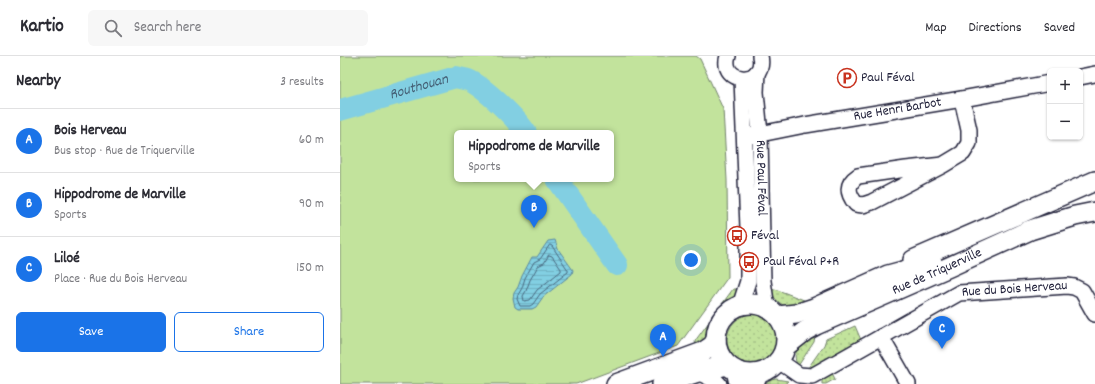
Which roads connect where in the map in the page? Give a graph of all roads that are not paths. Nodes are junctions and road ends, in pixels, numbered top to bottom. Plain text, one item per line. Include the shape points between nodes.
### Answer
1 (728, 56) edge
2 (760, 56) edge
3 (757, 72) junction
4 (1095, 74) edge
5 (1083, 76) edge
6 (742, 79) junction
7 (1047, 84) edge
8 (962, 99) junction
9 (752, 136) junction
10 (943, 165) junction
11 (1095, 181) edge
12 (1095, 205) edge
13 (1095, 212) edge
14 (1095, 224) edge
15 (949, 267) junction
16 (888, 275) junction
17 (740, 306) junction
18 (772, 312) junction
19 (1095, 314) edge
20 (881, 337) junction
21 (716, 340) junction
22 (782, 354) junction
23 (698, 372) junction
24 (733, 373) edge
25 (759, 378) edge
26 (616, 384) edge
27 (662, 384) edge
28 (719, 384) edge
29 (908, 384) edge

1 - 6 street via 729,70
2 - 3 street, Rue Paul Féval via 760,68
3 - 6 street
3 - 9 street, Rue Paul Féval
4 - 5 street
6 - 9 street, Rue Paul Féval
7 - 8 street, Rue Henri Barbot
8 - 9 street, Rue Henri Barbot
8 - 10 street via 969,130 969,143 963,153
9 - 17 street, Rue Paul Féval via 748,281
9 - 18 street, Rue Paul Féval via 762,240 763,281
10 - 10 street via 872,202 856,204 851,198 849,187 851,181 858,176
11 - 16 main road via 911,260
12 - 16 main road, Rue de Triquerville via 1027,223 914,268
13 - 15 main road, Rue de Triquerville via 1030,230
14 - 15 main road via 1033,238
15 - 22 main road, Rue de Triquerville via 816,325 805,331
16 - 18 main road, Rue de Triquerville via 796,314
17 - 18 main road via 751,304
17 - 21 main road via 730,311 723,319
18 - 22 main road via 782,322 786,333
19 - 20 street, Rue du Bois Herveau via 1082,291 1074,287 959,293
20 - 22 street, Rue du Bois Herveau via 812,376 799,375
20 - 29 street
21 - 24 main road via 719,353
21 - 26 main road via 702,352
22 - 25 main road
23 - 24 main road
23 - 27 main road
23 - 28 street
24 - 25 main road via 749,374

